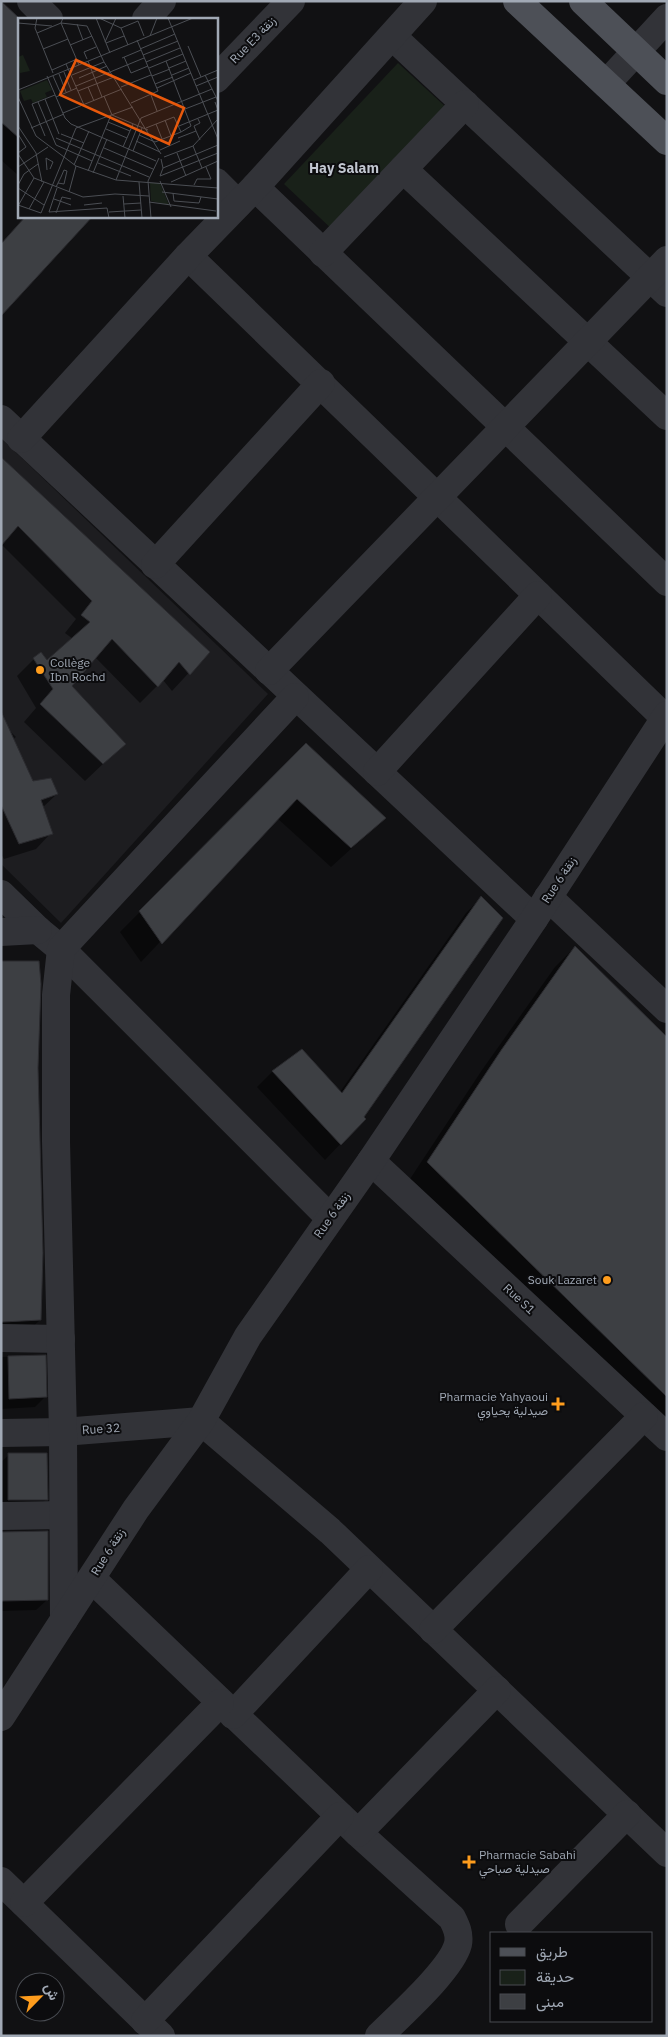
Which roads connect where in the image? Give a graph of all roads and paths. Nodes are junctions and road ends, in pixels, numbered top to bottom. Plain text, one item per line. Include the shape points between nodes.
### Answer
1 (30, 1) edge
2 (162, 1) edge
3 (291, 1) edge
4 (423, 1) edge
5 (517, 1) edge
6 (583, 1) edge
7 (48, 18) edge
8 (147, 18) edge
9 (667, 18) edge
10 (393, 37) junction
11 (636, 51) junction
12 (218, 77) edge
13 (667, 80) edge
14 (606, 84) junction
15 (465, 104) junction
16 (667, 141) edge
17 (403, 170) junction
18 (218, 183) edge
19 (246, 196) junction
20 (323, 253) junction
21 (188, 256) junction
22 (661, 277) edge
23 (588, 341) junction
24 (321, 383) junction
25 (667, 416) edge
26 (1, 419) edge
27 (505, 427) junction
28 (21, 439) junction
29 (438, 497) junction
30 (155, 565) junction
31 (667, 582) edge
32 (538, 595) junction
33 (269, 672) junction
34 (296, 696) junction
35 (666, 717) edge
36 (377, 772) junction
37 (1, 894) edge
38 (548, 897) junction
39 (534, 919) junction
40 (38, 930) junction
41 (1, 932) edge
42 (61, 949) junction
43 (667, 1009) edge
44 (371, 1161) junction
45 (330, 1218) junction
46 (1, 1338) edge
47 (61, 1339) junction
48 (644, 1416) junction
49 (201, 1422) junction
50 (63, 1432) junction
51 (1, 1433) edge
52 (667, 1437) edge
53 (63, 1515) junction
54 (1, 1516) edge
55 (370, 1569) junction
56 (92, 1579) junction
57 (64, 1620) junction
58 (433, 1630) junction
59 (497, 1690) junction
60 (226, 1709) junction
61 (1, 1717) edge
62 (626, 1814) junction
63 (349, 1825) junction
64 (667, 1853) edge
65 (1, 1881) edge
66 (24, 1903) junction
67 (519, 1924) dead end
68 (153, 2028) edge
69 (379, 2036) edge

1 - 7 street
2 - 8 street
3 - 12 street, Rue E3 زنقة
4 - 10 street
5 - 14 main road
6 - 11 main road
9 - 11 street
10 - 15 street
10 - 19 street
11 - 13 main road
11 - 14 street
14 - 16 main road
15 - 17 street
15 - 22 street
17 - 20 street
17 - 23 street
18 - 19 street
19 - 20 street
19 - 21 street
20 - 27 street
21 - 24 street
21 - 28 street
22 - 23 street
23 - 25 street
23 - 27 street
24 - 29 street
24 - 30 street
26 - 28 street
27 - 29 street
27 - 31 street
28 - 30 street
29 - 32 street
29 - 33 street
30 - 33 street
32 - 35 street
32 - 36 street
33 - 34 street
34 - 36 street
34 - 42 street
35 - 38 street, Rue 6 زنقة
36 - 39 street
37 - 40 street
38 - 39 street, Rue 6 زنقة
38 - 43 street
39 - 44 street, Rue 6 زنقة
40 - 41 street
40 - 42 street
42 - 45 street
42 - 47 street via 56,995 56,1141
44 - 45 street, Rue 6 زنقة
44 - 48 street, Rue S1
45 - 49 street, Rue 6 زنقة via 248,1336
46 - 47 street
47 - 50 street
48 - 52 street, Rue S1
48 - 58 street
49 - 50 street, Rue 32
49 - 55 street
49 - 56 street, Rue 6 زنقة via 136,1510
50 - 51 street, Rue 32
50 - 53 street
53 - 54 street
53 - 57 street
55 - 58 street
55 - 60 street
56 - 57 street, Rue 6 زنقة
56 - 60 street
57 - 61 street, Rue 6 زنقة
58 - 59 street
59 - 62 street
59 - 63 street
60 - 63 street
60 - 66 street
62 - 64 street
62 - 67 street
63 - 68 street
63 - 69 street via 452,1918 458,1930 453,1956
65 - 66 street
66 - 68 street

